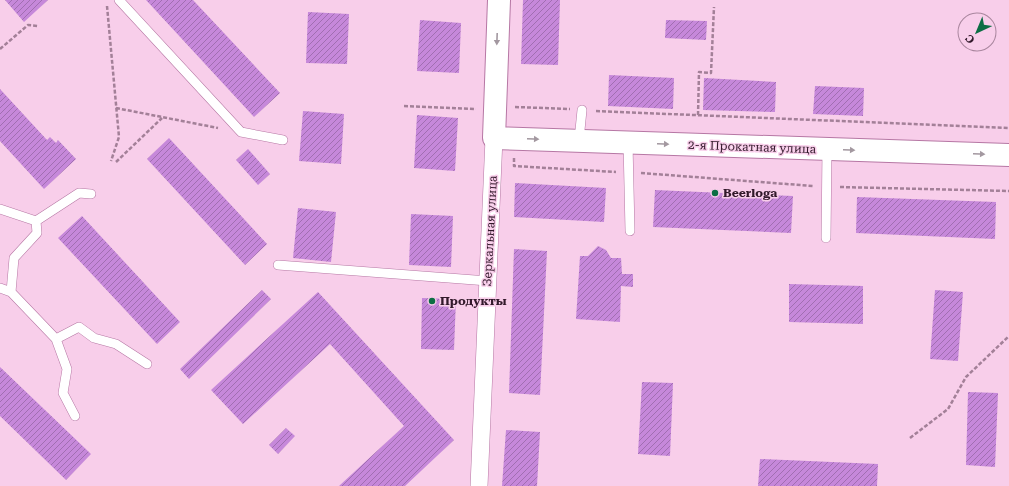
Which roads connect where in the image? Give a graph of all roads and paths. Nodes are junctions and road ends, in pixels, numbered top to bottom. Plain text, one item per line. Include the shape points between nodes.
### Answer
1 (119, 0) edge
2 (498, 0) edge
3 (714, 7) dead end
4 (107, 10) dead end
5 (38, 26) dead end
6 (0, 49) edge
7 (404, 106) dead end
8 (116, 108) junction
9 (505, 108) junction
10 (577, 110) joint
11 (596, 110) dead end
12 (698, 114) junction
13 (163, 118) junction
14 (1009, 128) edge
15 (241, 132) junction
16 (504, 138) junction
17 (283, 140) dead end
18 (579, 141) junction
19 (628, 143) junction
20 (827, 149) junction
21 (1009, 155) edge
22 (111, 161) dead end
23 (116, 162) dead end
24 (629, 172) junction
25 (827, 187) junction
26 (1009, 192) edge
27 (91, 194) dead end
28 (0, 209) edge
29 (36, 221) junction
30 (630, 231) dead end
31 (826, 238) dead end
32 (278, 265) dead end
33 (488, 281) junction
34 (0, 288) edge
35 (11, 292) junction
36 (1009, 336) edge
37 (56, 339) junction
38 (147, 364) dead end
39 (75, 416) dead end
40 (910, 438) dead end
41 (478, 486) edge

1 - 15 lane
2 -> 9 street, Зеркальная улица
3 - 12 path via 711,73 699,72
4 - 8 path
5 - 6 path via 28,25
7 - 9 path
8 - 13 path
8 - 22 path via 119,137
9 - 10 path
9 - 16 street, Зеркальная улица
9 - 16 path
10 - 18 lane
11 - 12 path
12 - 14 path
13 - 15 path
13 - 23 path
15 - 17 lane
16 -> 18 street, 2-я Прокатная улица
16 - 24 path via 514,166
16 - 33 street, Зеркальная улица
18 - 19 street, 2-я Прокатная улица
19 -> 20 street, 2-я Прокатная улица
19 - 24 lane
20 -> 21 street, 2-я Прокатная улица
20 - 25 lane
24 - 25 path
24 - 30 lane
25 - 26 path
25 - 31 lane
27 - 29 lane via 79,192
28 - 29 lane
29 - 35 lane via 37,233 14,258
32 - 33 lane
33 - 41 street, Зеркальная улица
34 - 35 lane
35 - 37 lane
36 - 40 path via 966,377 948,409
37 - 38 lane via 79,327 94,338 116,344
37 - 39 lane via 66,369 63,393

